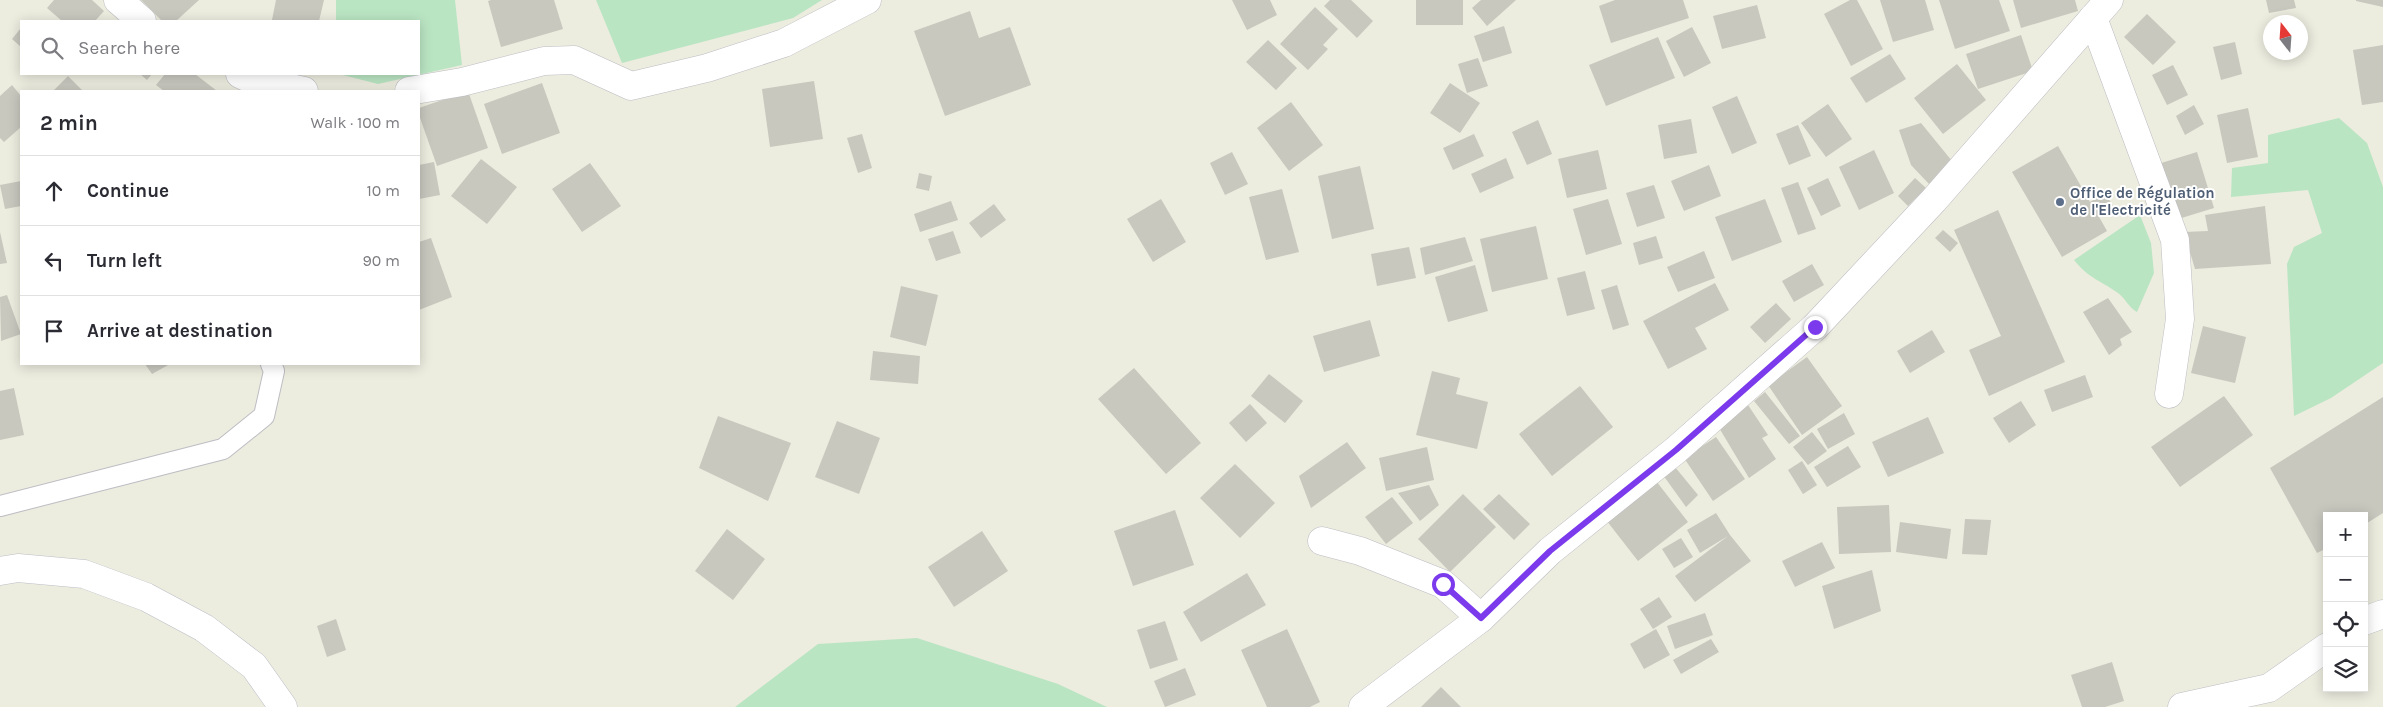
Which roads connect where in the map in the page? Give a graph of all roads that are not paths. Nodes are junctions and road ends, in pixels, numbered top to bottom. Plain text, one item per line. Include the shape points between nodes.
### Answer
1 (118, 0) edge
2 (868, 0) edge
3 (2101, 9) edge
4 (141, 20) edge
5 (242, 75) edge
6 (299, 90) edge
7 (415, 90) edge
8 (272, 365) edge
9 (2169, 394) dead end
10 (0, 506) edge
11 (1322, 541) dead end
12 (0, 571) edge
13 (2383, 614) edge
14 (1481, 618) junction
15 (2368, 620) edge
16 (2323, 650) edge
17 (283, 707) edge
18 (1363, 707) edge
19 (2182, 707) edge

1 - 4 street
2 - 7 street via 784,43 707,68 631,86 574,60 544,61 462,82
3 - 9 street via 2175,240 2180,318
3 - 14 street via 1934,200 1815,327 1676,450 1550,551
5 - 6 street
8 - 10 lane via 274,371 264,416 223,450
11 - 14 street via 1360,550 1443,584
12 - 17 street via 18,568 84,574 146,597 204,628 254,666
13 - 15 street
14 - 18 street
16 - 19 street via 2269,688

